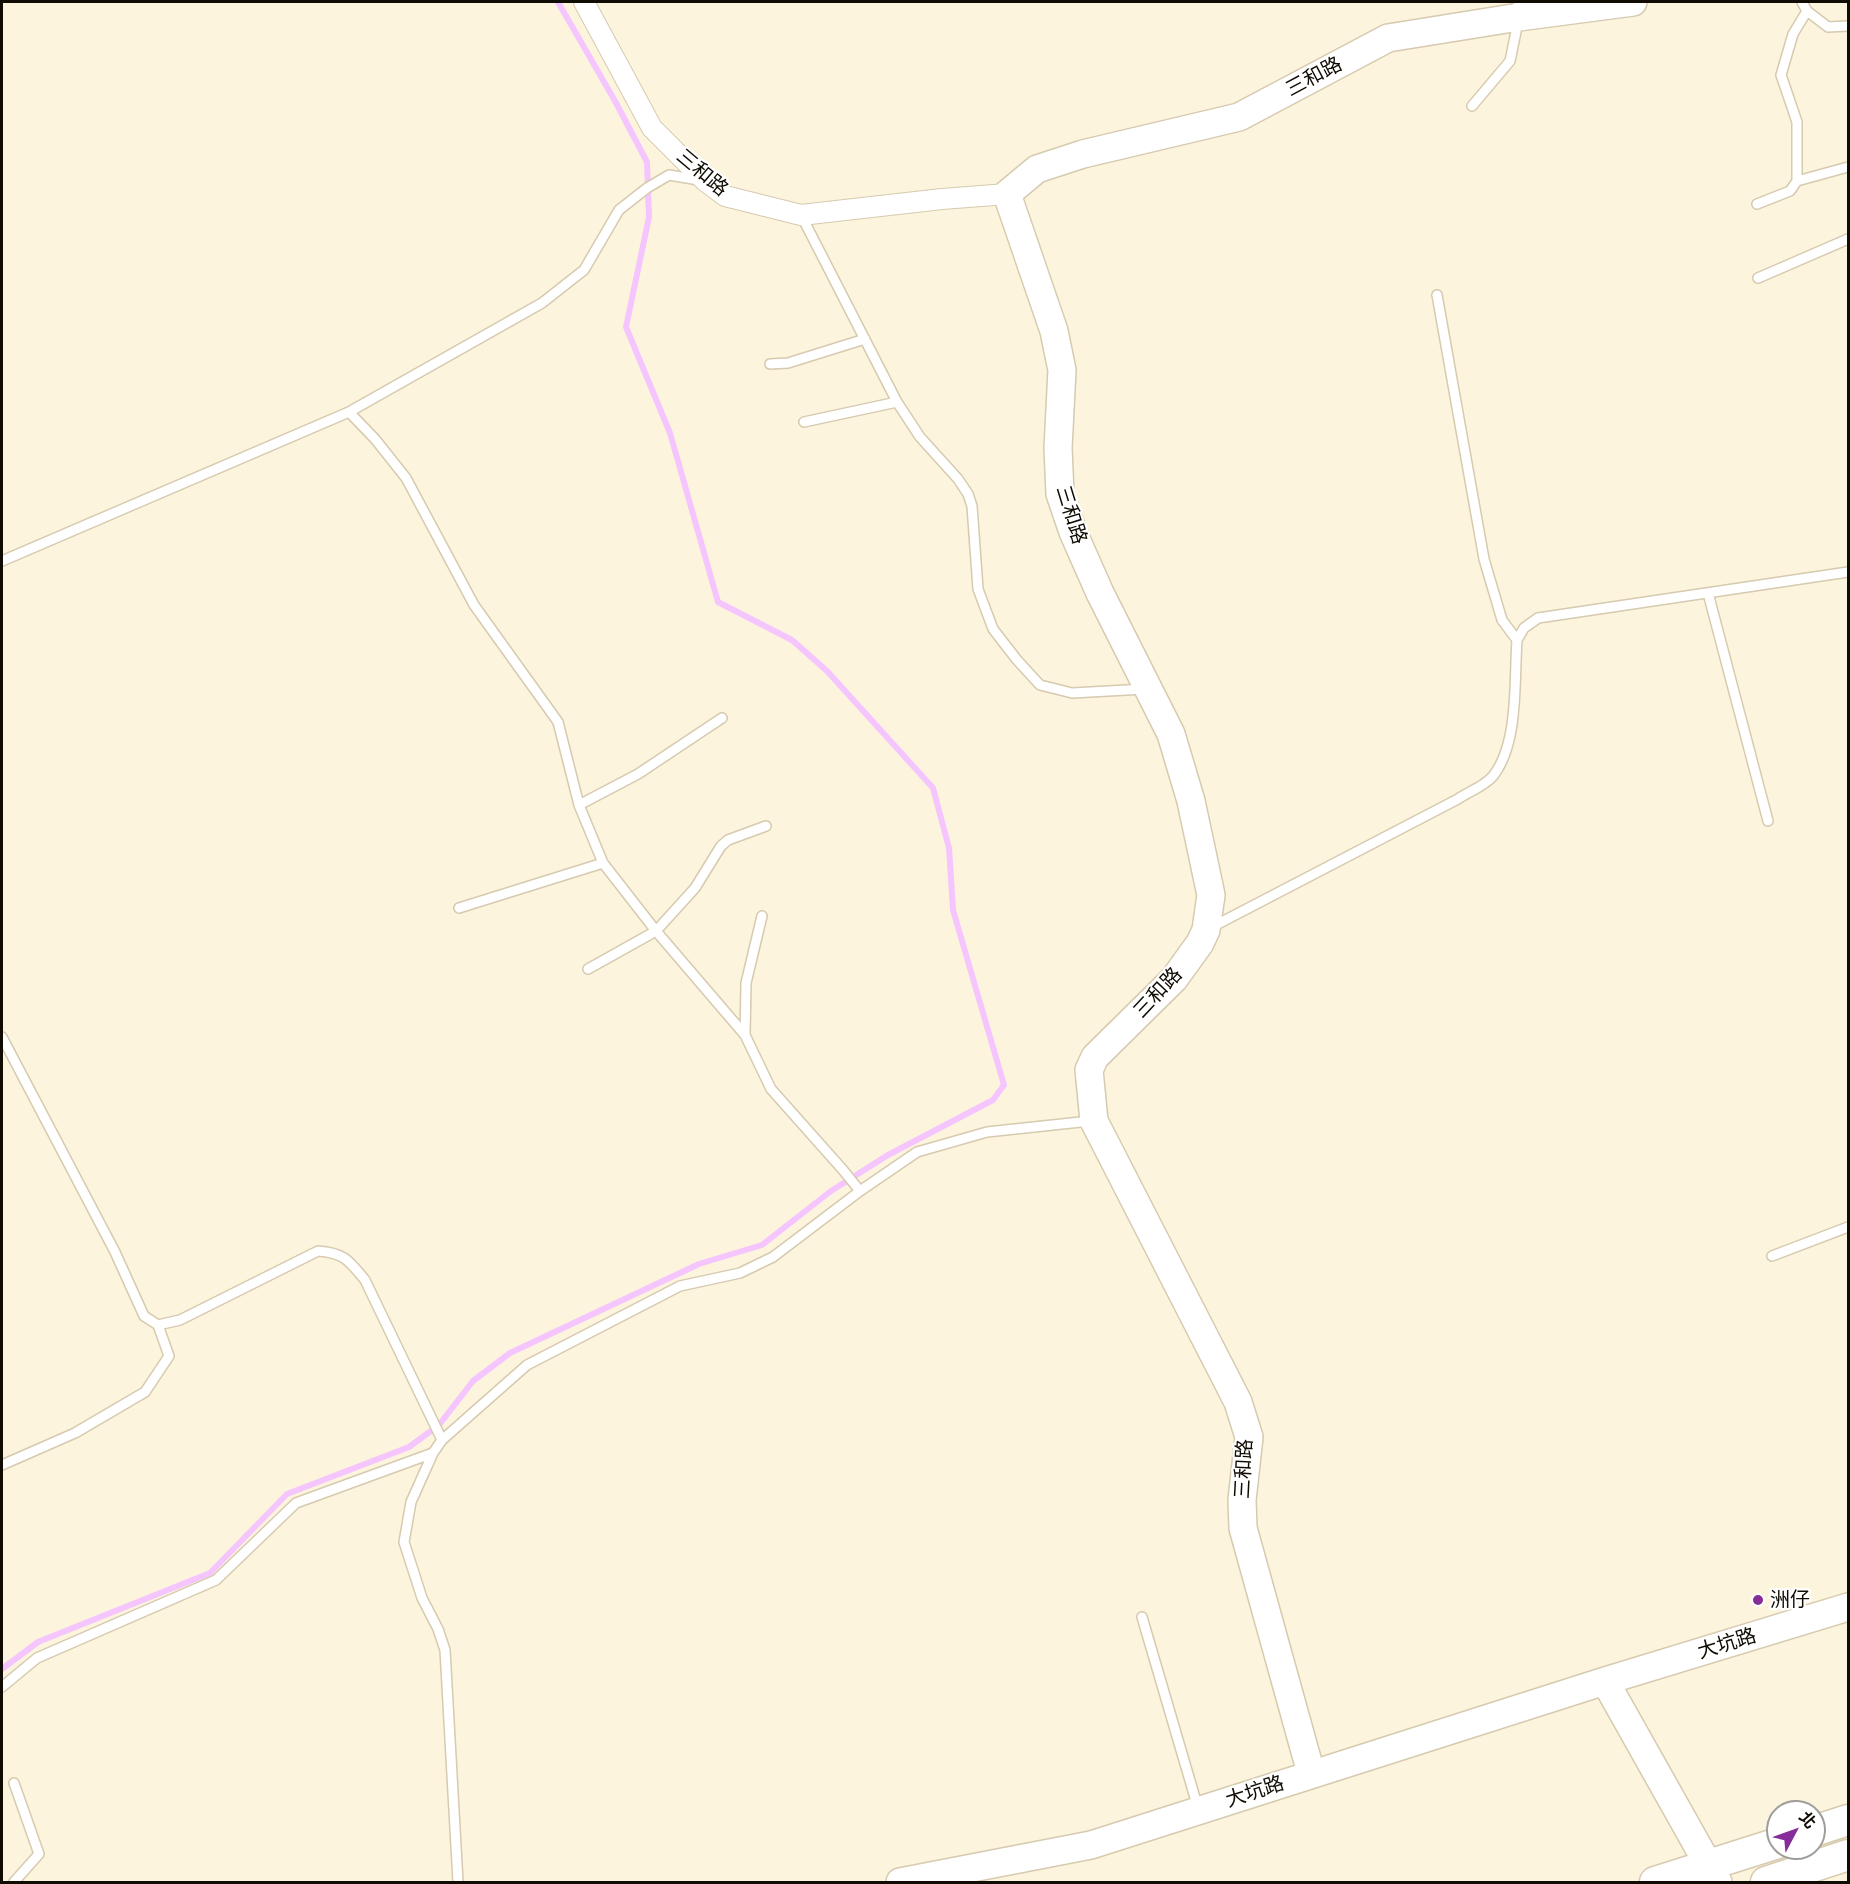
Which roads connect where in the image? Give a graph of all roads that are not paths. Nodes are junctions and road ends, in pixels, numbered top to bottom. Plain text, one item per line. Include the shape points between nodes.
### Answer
1 (584, 2) edge
2 (1633, 2) edge
3 (1802, 2) edge
4 (1519, 9) edge
5 (1807, 10) junction
6 (1848, 26) edge
7 (1472, 106) dead end
8 (1848, 166) edge
9 (705, 181) junction
10 (1797, 181) junction
11 (1007, 194) junction
12 (1757, 204) dead end
13 (801, 215) junction
14 (1848, 239) edge
15 (1758, 278) dead end
16 (1437, 295) dead end
17 (865, 339) junction
18 (770, 364) dead end
19 (897, 402) junction
20 (350, 412) junction
21 (804, 422) dead end
22 (2, 561) edge
23 (1848, 572) edge
24 (1708, 593) junction
25 (1517, 640) junction
26 (1148, 688) junction
27 (722, 718) dead end
28 (579, 805) junction
29 (1768, 821) dead end
30 (766, 826) dead end
31 (603, 863) junction
32 (459, 908) dead end
33 (762, 916) dead end
34 (1206, 930) junction
35 (656, 931) junction
36 (588, 969) dead end
37 (745, 1035) junction
38 (2, 1037) edge
39 (1094, 1121) junction
40 (860, 1191) junction
41 (1848, 1227) edge
42 (1772, 1256) dead end
43 (158, 1325) junction
44 (442, 1440) junction
45 (433, 1453) junction
46 (2, 1465) edge
47 (1848, 1606) edge
48 (1142, 1617) dead end
49 (1605, 1681) junction
50 (2, 1687) edge
51 (1311, 1773) junction
52 (14, 1783) dead end
53 (1199, 1810) junction
54 (1848, 1820) edge
55 (1826, 1827) edge
56 (1766, 1849) edge
57 (1848, 1856) edge
58 (1713, 1874) edge
59 (14, 1882) edge
60 (458, 1882) edge
61 (900, 1882) edge
62 (1655, 1882) edge
63 (1766, 1882) edge

1 - 9 street, 三和路 via 652,128
2 - 4 main road, 三和路
3 - 5 lane
4 - 7 lane via 1510,61
4 - 11 main road, 三和路 via 1388,38 1239,117 1074,157 1037,170
5 - 6 lane via 1828,27
5 - 10 lane via 1793,34 1781,75 1797,122
8 - 10 lane
9 - 13 street, 三和路 via 725,196
9 - 20 lane via 669,175 647,188 619,210 584,270 542,303
10 - 12 lane via 1790,191
11 - 13 street, 三和路
11 - 26 main road, 三和路 via 1054,331 1062,370 1060,494 1091,573
13 - 17 lane
14 - 15 lane
16 - 25 lane via 1484,559 1502,620
17 - 18 lane via 788,363
17 - 19 lane
19 - 21 lane
19 - 26 lane via 920,437 968,494 978,589 993,628 1017,660 1040,685 1072,693
20 - 22 lane
20 - 28 lane via 406,478 474,605 558,722
23 - 24 lane
24 - 25 lane via 1538,618 1524,628
24 - 29 lane
25 - 34 lane via 1512,731 1492,777 1458,799
26 - 34 main road, 三和路 via 1171,734 1191,801 1211,895
27 - 28 lane via 638,774
28 - 31 lane
30 - 35 lane via 721,846 695,888
31 - 32 lane
31 - 35 lane
33 - 37 lane via 747,983
34 - 39 main road, 三和路 via 1174,979 1095,1057 1089,1070
35 - 36 lane
35 - 37 lane
37 - 40 lane via 771,1089
38 - 43 lane via 116,1252 144,1316
39 - 40 lane via 987,1132 917,1152
39 - 51 main road, 三和路 via 1238,1402 1249,1437 1243,1528
40 - 44 lane via 773,1257 740,1273 680,1286 527,1365
41 - 42 lane
43 - 44 lane via 180,1320 318,1251 336,1252 365,1280
43 - 46 lane via 168,1356 145,1392 75,1433
44 - 45 lane
45 - 50 lane via 296,1503 216,1580 38,1658
45 - 60 lane via 411,1502 404,1542 422,1598 445,1650
47 - 49 main road, 大坑路
48 - 53 lane
49 - 51 main road, 大坑路
49 - 58 main road
51 - 53 main road, 大坑路
52 - 59 lane via 39,1854
53 - 61 main road, 大坑路 via 1091,1845
54 - 55 main road
56 - 58 main road
57 - 63 main road
58 - 62 main road

